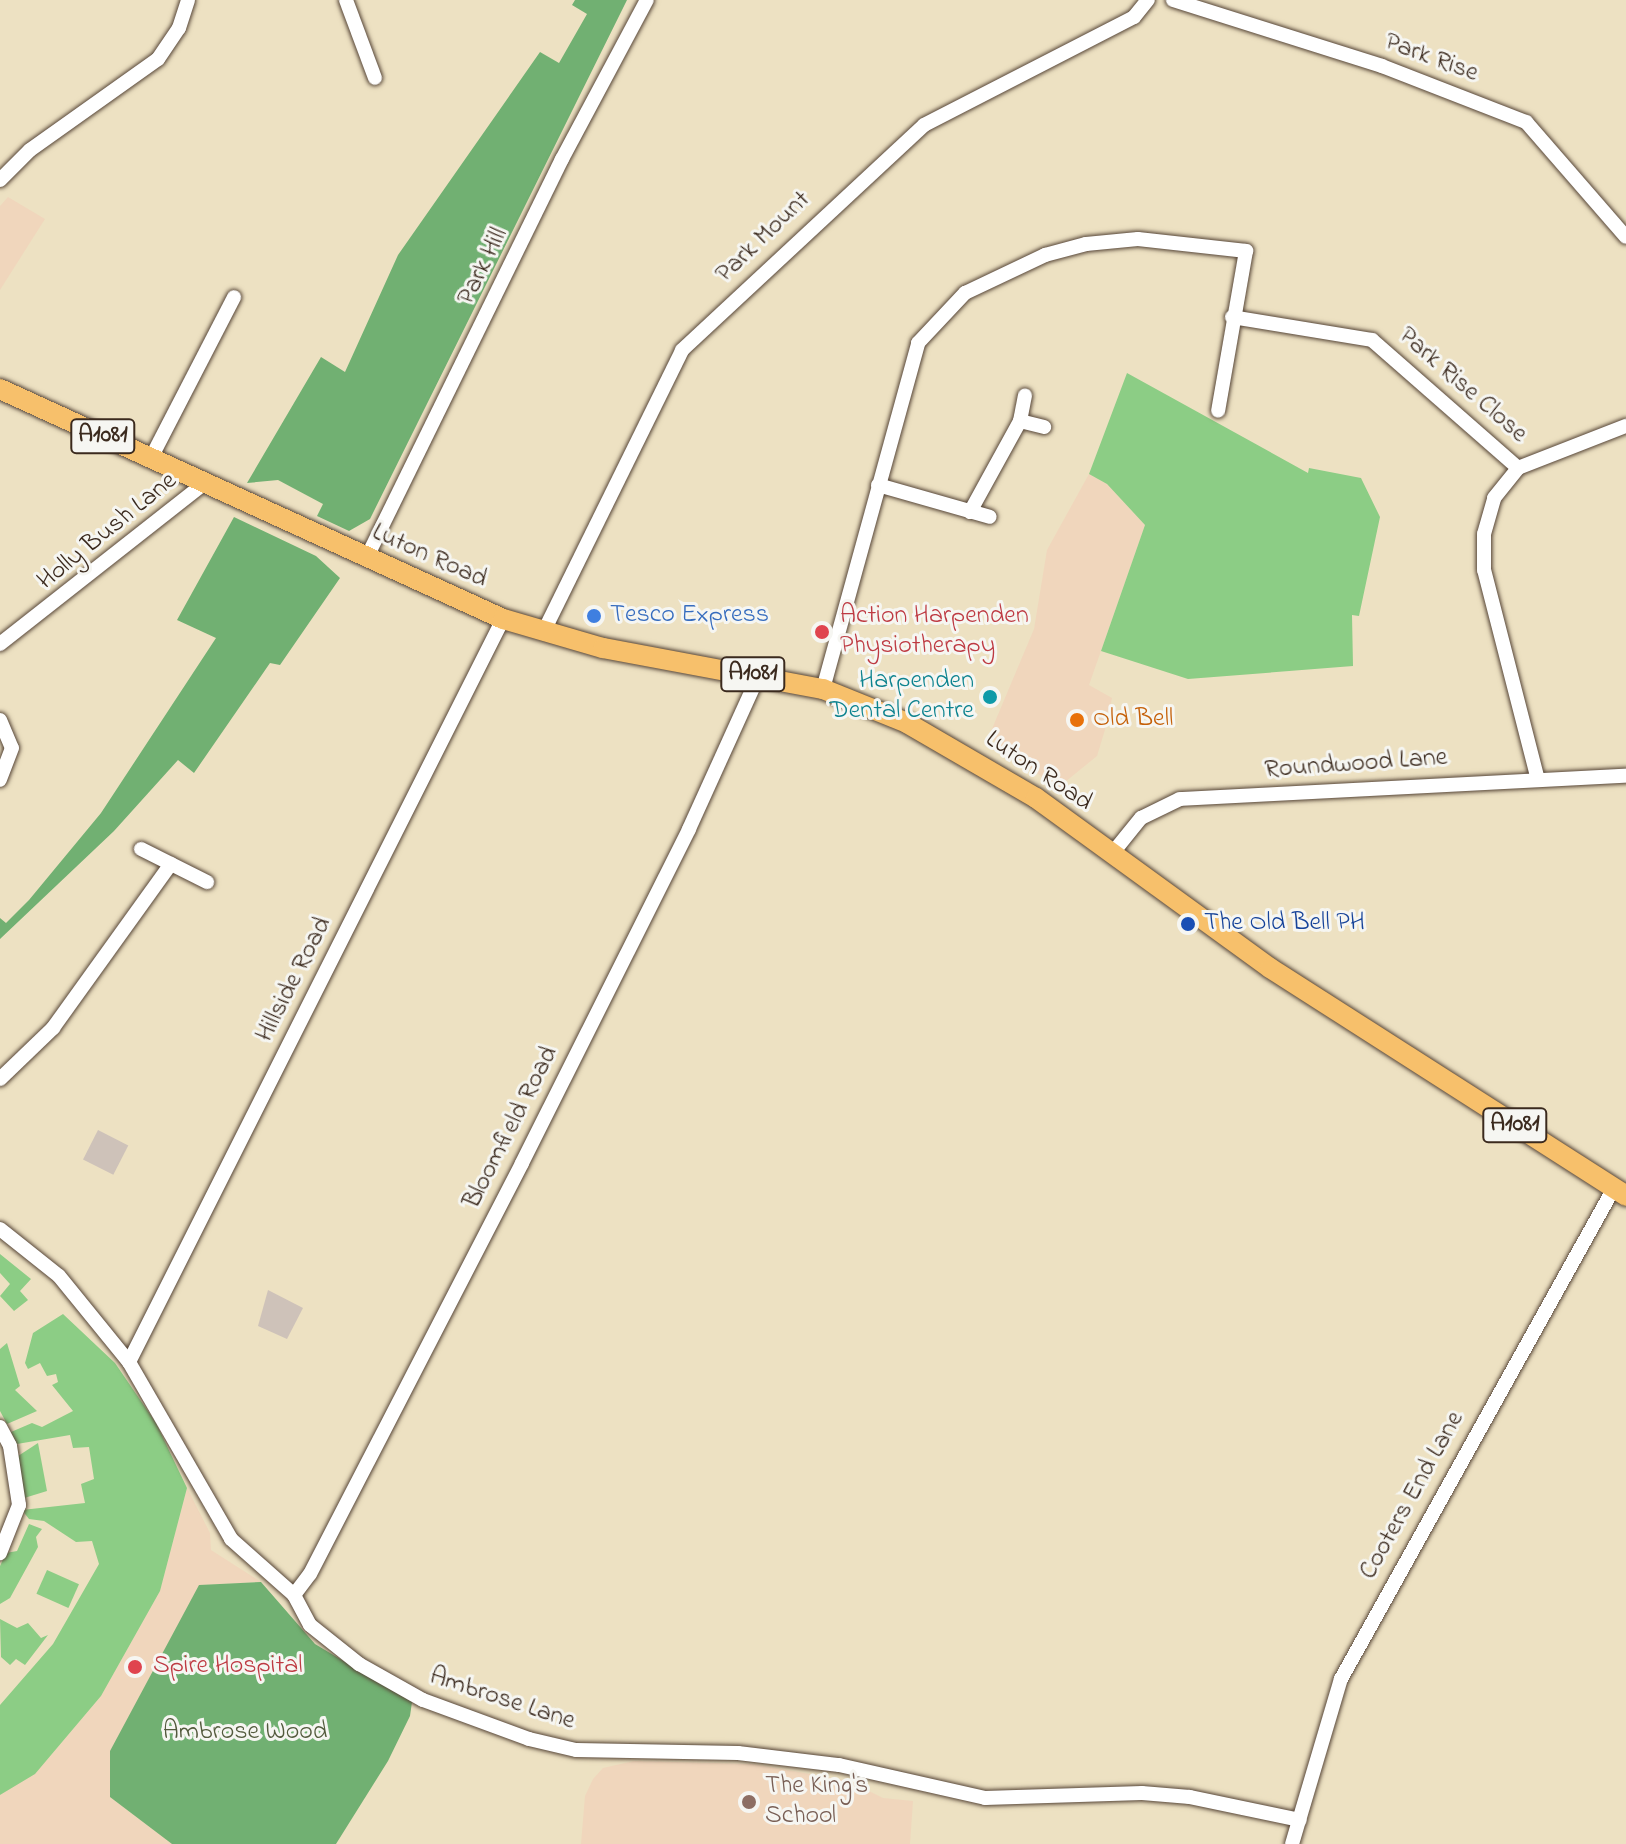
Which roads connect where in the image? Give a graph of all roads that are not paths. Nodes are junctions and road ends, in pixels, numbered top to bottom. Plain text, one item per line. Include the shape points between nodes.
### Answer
1 (188, 0) edge
2 (346, 0) edge
3 (647, 0) edge
4 (1148, 0) edge
5 (1173, 0) edge
6 (375, 78) dead end
7 (0, 180) edge
8 (1626, 237) edge
9 (234, 297) dead end
10 (1232, 317) junction
11 (0, 389) edge
12 (1025, 395) dead end
13 (1218, 411) dead end
14 (1020, 421) junction
15 (1626, 426) edge
16 (1044, 427) dead end
17 (151, 458) junction
18 (1518, 468) junction
19 (206, 482) junction
20 (878, 485) junction
21 (970, 512) junction
22 (990, 517) dead end
23 (367, 557) junction
24 (503, 619) junction
25 (543, 633) junction
26 (0, 644) edge
27 (759, 675) junction
28 (823, 689) junction
29 (0, 720) edge
30 (1626, 776) edge
31 (0, 780) edge
32 (1538, 780) junction
33 (141, 849) dead end
34 (1111, 855) junction
35 (171, 864) junction
36 (207, 882) dead end
37 (0, 1079) edge
38 (1620, 1192) edge
39 (0, 1229) edge
40 (129, 1362) junction
41 (0, 1427) edge
42 (0, 1553) edge
43 (294, 1595) junction
44 (1300, 1820) junction
45 (1292, 1844) edge

1 - 7 street via 179,28 158,59 30,150
2 - 6 street
3 - 23 street, Park Hill via 562,159
4 - 25 street, Park Mount via 1134,17 924,125 682,350
5 - 8 street, Park Rise via 1382,66 1526,122
9 - 17 street
10 - 13 street
10 - 18 street, Park Rise Close via 1372,340
10 - 20 street via 1246,251 1138,239 1099,243 1045,255 993,277 950,305 918,343
11 - 17 main road, Luton Road / A1081
12 - 14 street
14 - 16 street
14 - 21 street
15 - 18 street
17 - 19 main road, Luton Road / A1081
18 - 32 street via 1494,498 1484,534 1484,570
19 - 23 main road, Luton Road / A1081
19 - 26 street, Holly Bush Lane
20 - 21 street
20 - 28 street
21 - 22 street
23 - 24 main road, Luton Road / A1081
24 - 25 main road, Luton Road / A1081
24 - 40 street, Hillside Road
25 - 27 main road, Luton Road / A1081
27 - 28 main road, Luton Road / A1081
27 - 43 street, Bloomfield Road via 522,1163 310,1574
28 - 34 main road, Luton Road / A1081 via 907,723 988,768
29 - 31 street via 12,748
30 - 32 street, Roundwood Lane
32 - 34 street, Roundwood Lane via 1180,799 1141,818
33 - 35 street
34 - 38 main road, Luton Road / A1081 via 1270,968
35 - 36 street
35 - 37 street via 53,1028
38 - 44 street, Cooters End Lane via 1341,1679
39 - 40 street, Ambrose Lane via 59,1276
40 - 43 street, Ambrose Lane via 182,1449 218,1524
41 - 42 street via 10,1446 19,1505
43 - 44 street, Ambrose Lane via 310,1625 359,1664 423,1700 529,1739 576,1750 738,1753 839,1765 985,1798 1142,1793 1190,1797
44 - 45 street, Cooters End Lane

